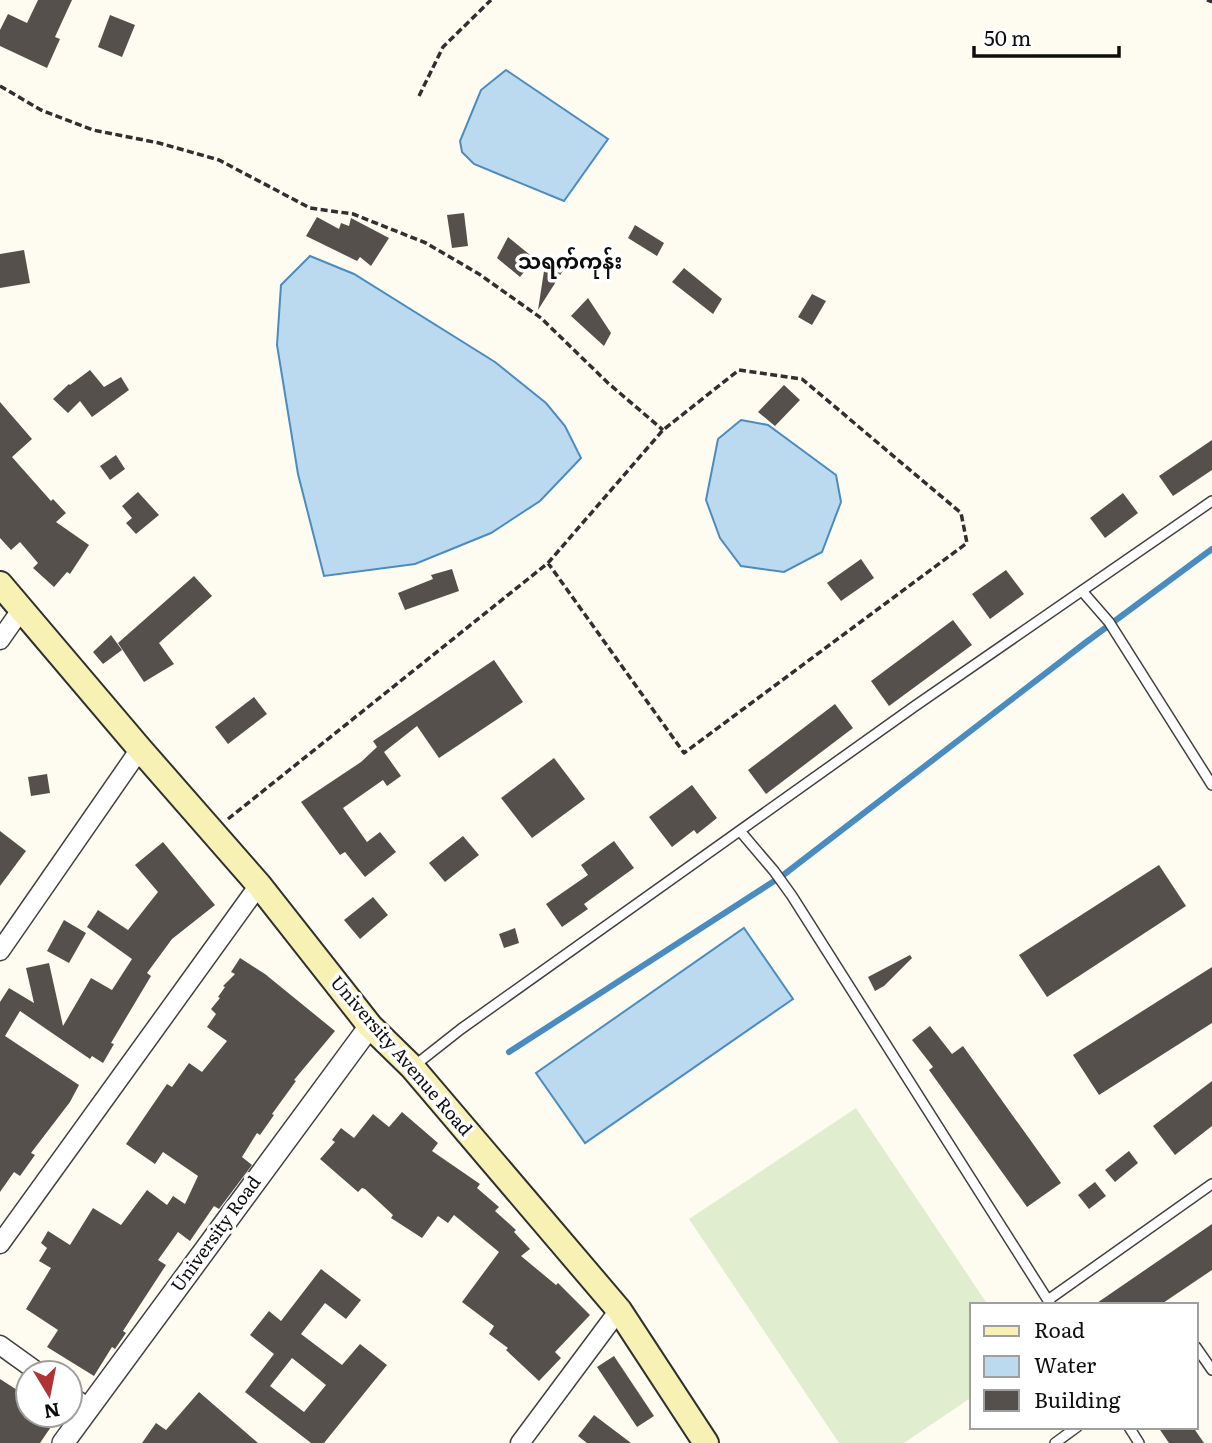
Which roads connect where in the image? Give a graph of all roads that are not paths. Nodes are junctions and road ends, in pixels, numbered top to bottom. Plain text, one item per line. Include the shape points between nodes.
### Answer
1 (1212, 501) edge
2 (0, 584) edge
3 (1082, 591) junction
4 (21, 610) junction
5 (0, 640) edge
6 (140, 749) junction
7 (1212, 785) edge
8 (740, 831) junction
9 (259, 885) junction
10 (0, 951) edge
11 (370, 1026) junction
12 (412, 1067) junction
13 (1212, 1184) edge
14 (0, 1244) edge
15 (1049, 1302) edge
16 (618, 1310) junction
17 (0, 1345) edge
18 (1198, 1350) edge
19 (20, 1359) edge
20 (1212, 1370) edge
21 (84, 1405) edge
22 (88, 1408) junction
23 (1074, 1429) edge
24 (62, 1443) edge
25 (520, 1443) edge
26 (706, 1443) edge
27 (1055, 1443) edge

1 - 3 lane
2 - 4 main road, University Avenue Road
3 - 7 lane via 1109,622
3 - 8 lane
4 - 5 street
4 - 6 main road, University Avenue Road
6 - 9 main road, University Avenue Road
6 - 10 street
8 - 12 lane
8 - 15 lane via 792,896
9 - 11 main road, University Avenue Road
9 - 14 street
11 - 12 main road, University Avenue Road
11 - 22 street, University Road
12 - 16 main road, University Avenue Road
13 - 15 lane
16 - 25 street
16 - 26 main road, University Avenue Road
17 - 19 street
18 - 20 lane
21 - 22 street
22 - 24 street, University Road
23 - 27 lane

